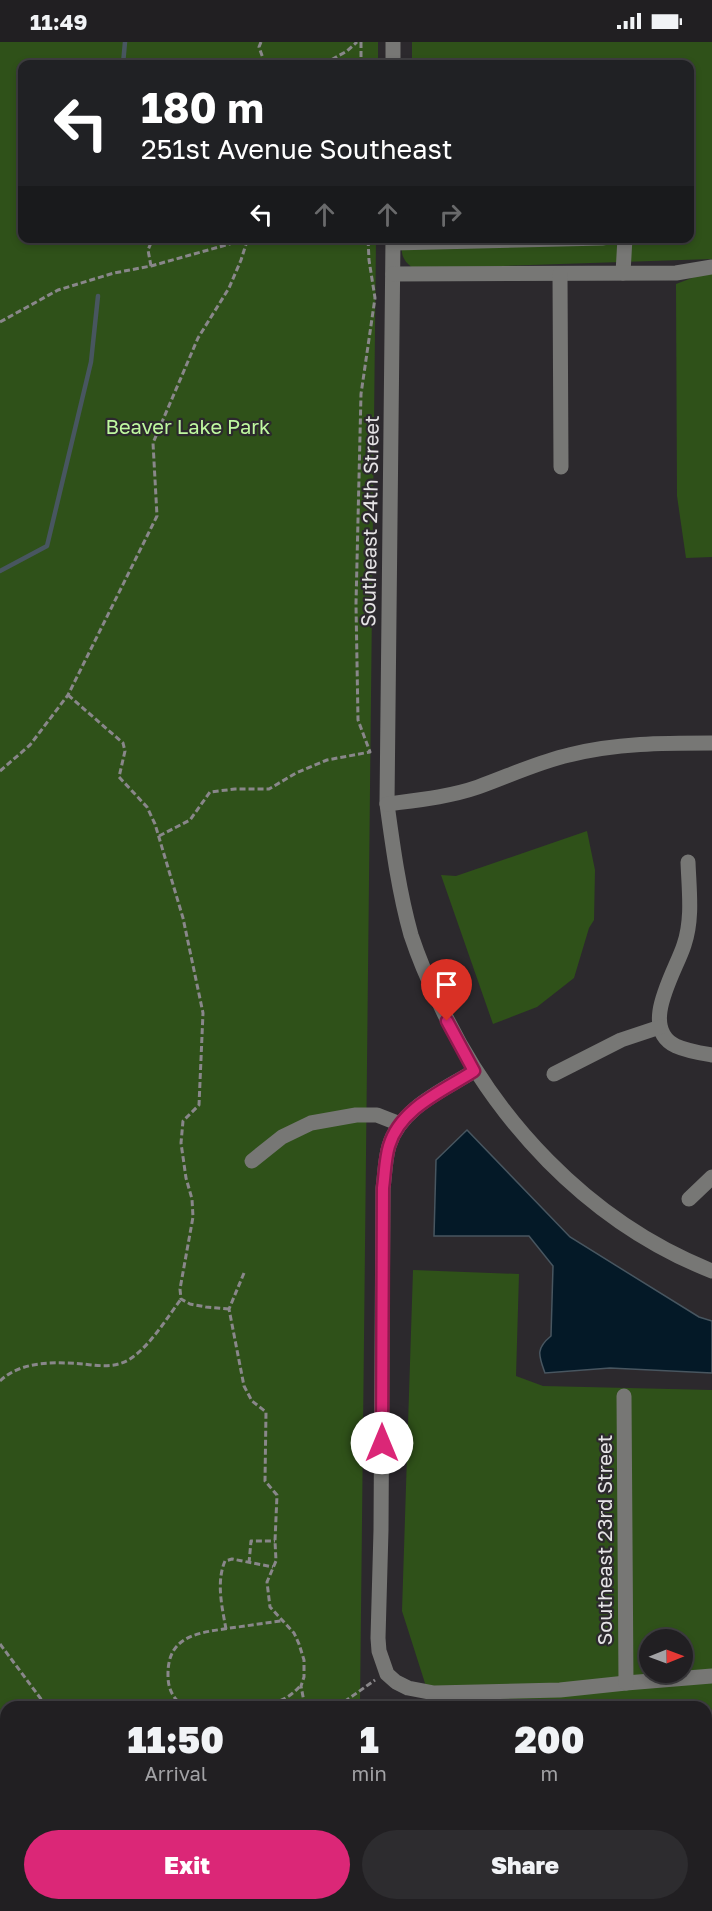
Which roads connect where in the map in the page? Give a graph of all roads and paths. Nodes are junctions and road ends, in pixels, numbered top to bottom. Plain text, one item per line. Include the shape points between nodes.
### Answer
1 (261, 42) edge
2 (359, 42) edge
3 (393, 42) edge
4 (264, 60) edge
5 (331, 60) edge
6 (361, 60) edge
7 (393, 60) edge
8 (151, 243) edge
9 (234, 243) edge
10 (247, 243) edge
11 (369, 243) edge
12 (393, 243) edge
13 (625, 243) edge
14 (151, 266) junction
15 (712, 267) edge
16 (623, 273) junction
17 (393, 274) junction
18 (560, 274) junction
19 (0, 322) edge
20 (561, 467) dead end
21 (68, 695) junction
22 (712, 743) edge
23 (0, 771) edge
24 (387, 804) junction
25 (159, 836) junction
26 (688, 862) dead end
27 (660, 1027) junction
28 (712, 1055) edge
29 (474, 1071) junction
30 (554, 1074) dead end
31 (400, 1124) junction
32 (252, 1161) dead end
33 (712, 1177) edge
34 (689, 1199) dead end
35 (712, 1271) edge
36 (244, 1273) dead end
37 (181, 1299) junction
38 (229, 1309) junction
39 (0, 1381) edge
40 (624, 1396) dead end
41 (275, 1541) junction
42 (249, 1563) junction
43 (274, 1567) junction
44 (281, 1621) junction
45 (226, 1629) junction
46 (0, 1644) edge
47 (387, 1674) junction
48 (712, 1676) edge
49 (626, 1683) junction
50 (301, 1686) junction
51 (43, 1701) edge
52 (177, 1701) edge
53 (281, 1701) edge
54 (304, 1701) edge
55 (346, 1701) edge

1 - 4 path
2 - 5 path
2 - 6 path
3 - 7 street
8 - 14 path
9 - 14 path
10 - 21 path via 229,288 198,338 153,443 157,516
11 - 25 path via 375,298 361,394 356,603 358,720 370,752 327,760 269,789 210,792 190,820
12 - 17 street, Southeast 24th Street
13 - 16 street
14 - 19 path via 58,290
15 - 16 street via 676,273
16 - 18 street
17 - 18 street
17 - 24 street, Southeast 24th Street
18 - 20 street
21 - 23 path via 30,745
21 - 25 path via 123,743 125,752 119,777 147,807
22 - 24 street via 590,750 534,765 453,795
24 - 29 street, Southeast 24th Street via 394,858 412,936 447,1021
25 - 37 path via 183,918 203,1013 199,1105 183,1121 181,1143 193,1217
26 - 27 street via 688,927 660,1006
27 - 28 street via 674,1046
27 - 30 street via 621,1040
29 - 31 street via 418,1107
29 - 35 street, Southeast 24th Street via 543,1157 587,1196 657,1245
31 - 32 street via 378,1115 311,1123 282,1137
31 - 47 street via 388,1147 383,1188 378,1638
33 - 34 street
36 - 38 path
37 - 38 path via 190,1304
37 - 39 path via 154,1336 129,1360 109,1366 33,1364 7,1374
38 - 41 path via 244,1386 252,1401 266,1412 265,1481 277,1495
40 - 49 street, Southeast 23rd Street
41 - 42 path via 251,1541
41 - 43 path
42 - 43 path
42 - 45 path via 232,1559 225,1561 222,1568 221,1601
43 - 44 path via 267,1582 270,1607
44 - 45 path
44 - 50 path via 294,1633 304,1660
45 - 52 path via 199,1632 183,1640 170,1658 168,1683
46 - 51 path
47 - 49 street via 408,1688 434,1693 560,1690
47 - 55 path
48 - 49 street
50 - 53 path
50 - 54 path

